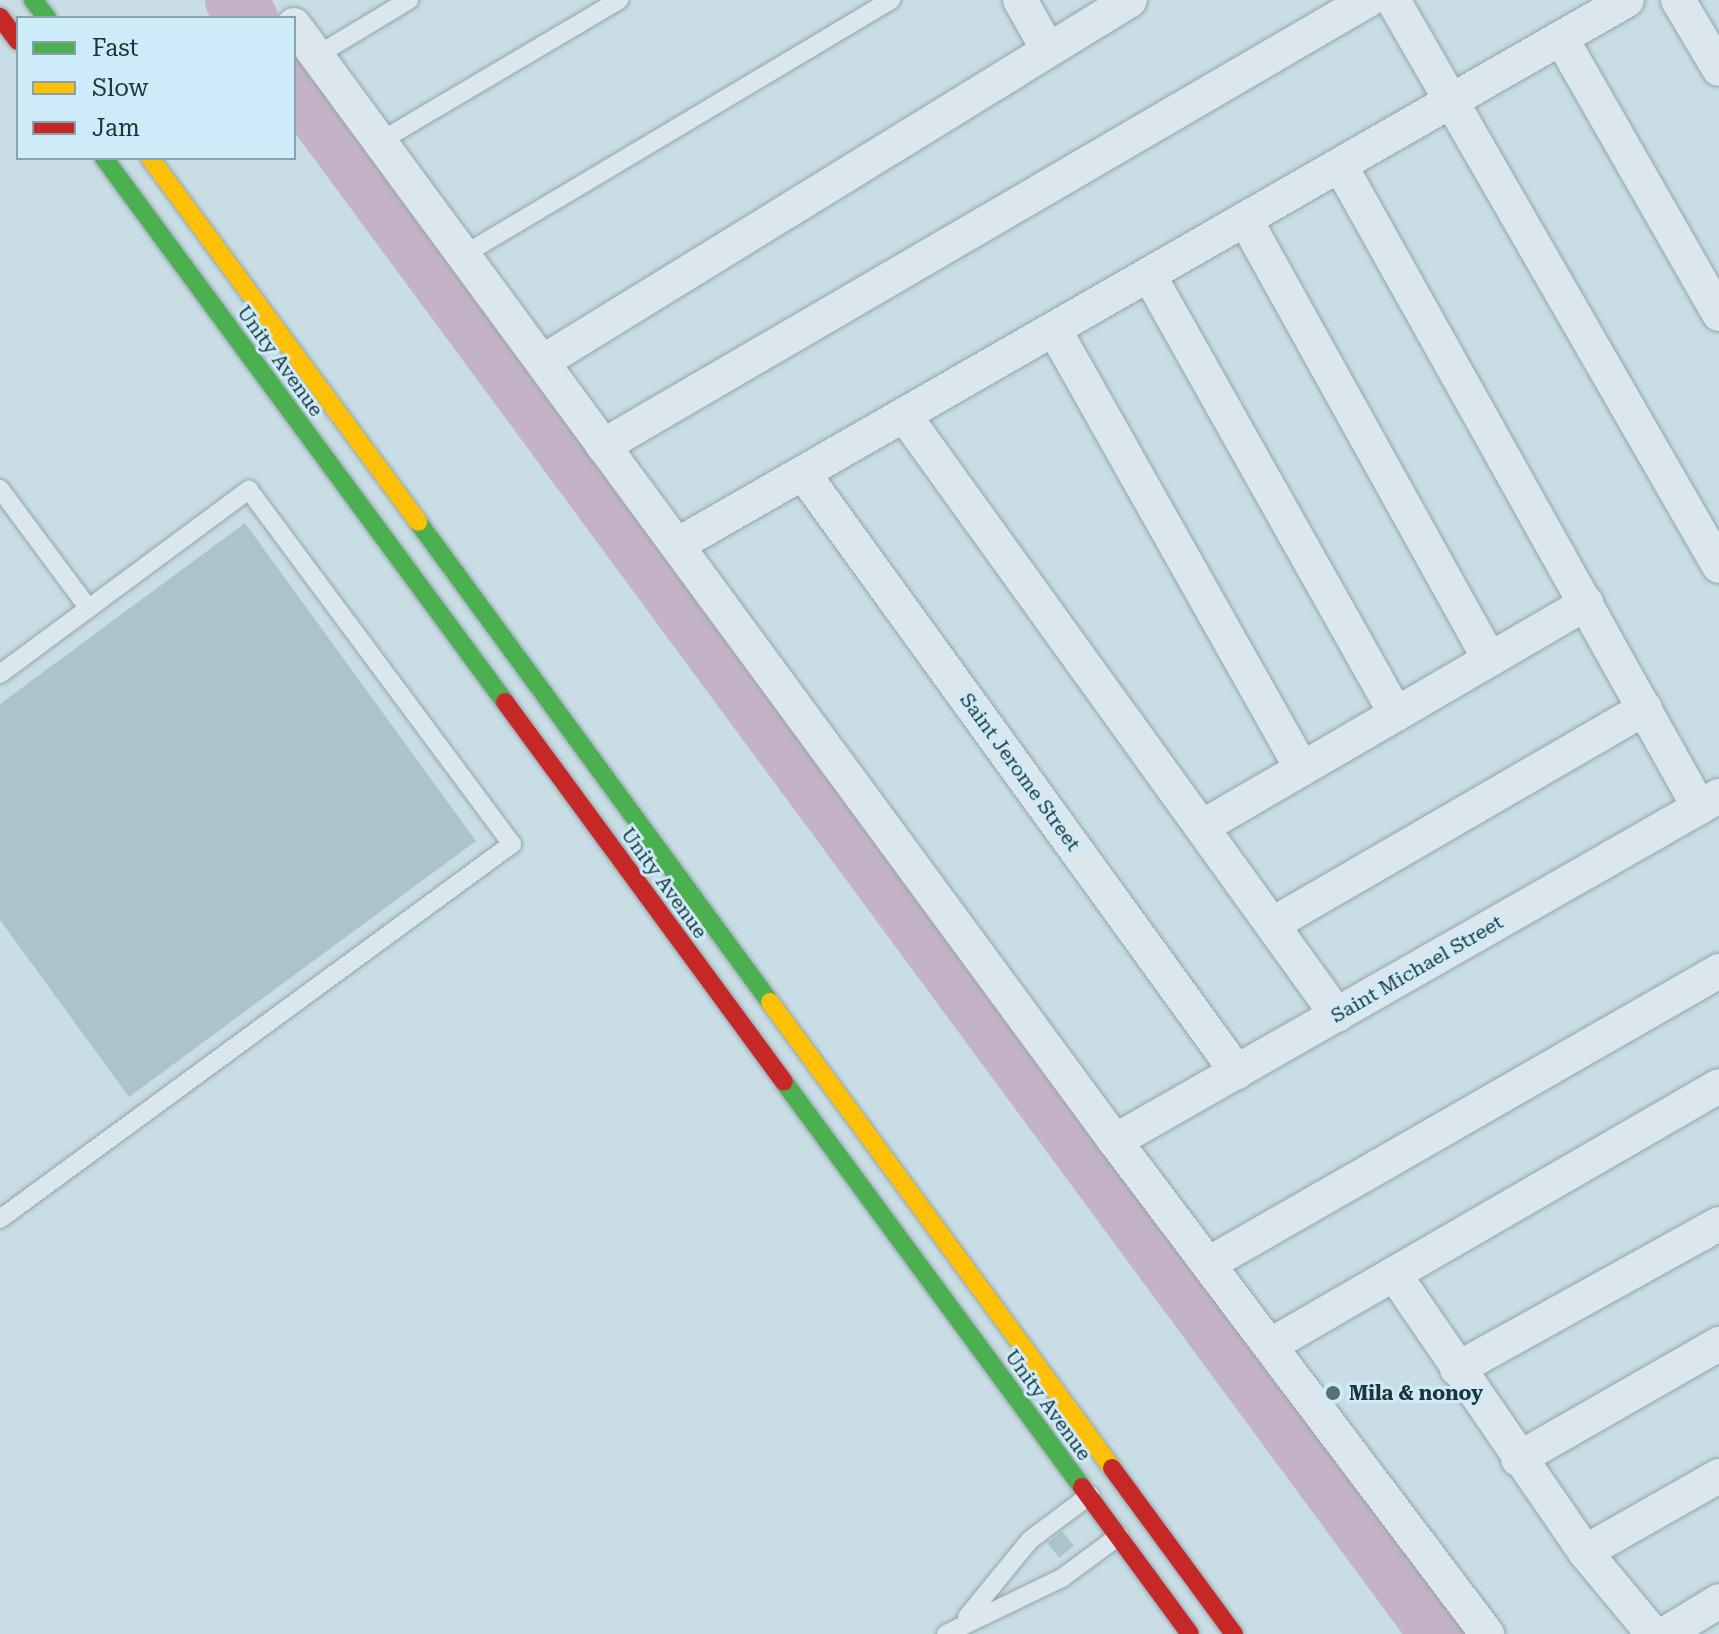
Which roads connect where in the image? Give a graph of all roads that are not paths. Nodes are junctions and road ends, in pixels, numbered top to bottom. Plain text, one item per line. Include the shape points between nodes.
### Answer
1 (33, 0) edge
2 (275, 0) edge
3 (409, 0) edge
4 (619, 0) edge
5 (1020, 0) edge
6 (1130, 0) edge
7 (1368, 0) edge
8 (1393, 0) edge
9 (1627, 0) edge
10 (1678, 0) edge
11 (879, 3) edge
12 (45, 16) edge
13 (287, 16) edge
14 (0, 17) edge
15 (296, 28) edge
16 (16, 38) edge
17 (1561, 38) junction
18 (1047, 48) junction
19 (316, 56) junction
20 (1719, 69) edge
21 (1451, 101) junction
22 (379, 142) junction
23 (105, 160) edge
24 (151, 160) edge
25 (1340, 165) junction
26 (1245, 219) junction
27 (465, 254) junction
28 (1149, 275) junction
29 (1719, 314) edge
30 (1054, 329) junction
31 (286, 342) junction
32 (544, 361) junction
33 (256, 364) junction
34 (904, 415) junction
35 (603, 446) junction
36 (803, 473) junction
37 (0, 489) edge
38 (677, 545) junction
39 (1719, 566) edge
40 (1587, 603) junction
41 (89, 609) junction
42 (1490, 660) junction
43 (0, 674) edge
44 (1645, 708) junction
45 (1396, 714) junction
46 (1302, 769) junction
47 (1709, 801) edge
48 (1202, 827) junction
49 (1273, 924) junction
50 (1719, 971) edge
51 (1337, 1015) junction
52 (1237, 1072) junction
53 (1719, 1086) edge
54 (1115, 1141) junction
55 (0, 1219) edge
56 (1719, 1224) edge
57 (1210, 1263) junction
58 (1394, 1274) junction
59 (1719, 1344) edge
60 (1271, 1345) junction
61 (1457, 1369) junction
62 (1518, 1459) junction
63 (1719, 1476) edge
64 (1120, 1477) junction
65 (1088, 1496) junction
66 (1148, 1516) junction
67 (1119, 1536) junction
68 (1585, 1552) junction
69 (1719, 1601) edge
70 (963, 1622) junction
71 (946, 1634) edge
72 (1190, 1634) edge
73 (1234, 1634) edge
74 (1487, 1634) edge
75 (1653, 1634) edge
76 (1665, 1634) edge

1 - 12 street
2 - 13 street
3 - 19 lane
4 - 22 lane
5 - 18 street
6 - 18 street
7 - 35 street
8 - 21 street
9 - 17 street
10 - 20 street
11 - 27 lane
14 - 16 street
15 - 19 street
17 - 21 street
17 - 29 street
18 - 32 street
19 - 22 street
21 - 25 street
21 - 39 street
22 - 27 street
23 - 33 street, Unity Avenue
24 - 31 street, Unity Avenue
25 - 26 street
25 - 40 street
26 - 28 street
26 - 42 street
27 - 32 street
28 - 30 street
28 - 45 street
30 - 34 street
30 - 46 street
31 - 33 street
31 - 64 street, Unity Avenue
32 - 35 street
33 - 65 street, Unity Avenue
34 - 36 street
34 - 48 street
35 - 38 street
36 - 38 street
36 - 52 street, Saint Jerome Street
37 - 41 lane
38 - 54 street
40 - 42 street
40 - 44 street
41 - 43 lane
41 - 55 lane via 249,490 512,844
42 - 45 street
44 - 47 street
44 - 49 street
45 - 46 street
46 - 48 street
47 - 51 street, Saint Michael Street
48 - 49 street
49 - 51 street
50 - 57 street
51 - 52 street, Saint Michael Street
52 - 54 street, Saint Michael Street
53 - 58 street
54 - 57 street
56 - 61 street
57 - 60 street
58 - 60 street
58 - 61 street
59 - 62 street
60 - 74 street
61 - 62 street
62 - 68 street
63 - 68 street
64 - 65 lane
64 - 66 street, Unity Avenue
65 - 67 street, Unity Avenue
65 - 70 lane via 1030,1540
66 - 67 lane
66 - 73 street, Unity Avenue
67 - 70 lane via 1062,1578
67 - 72 street, Unity Avenue
68 - 75 street
69 - 76 street
70 - 71 lane

